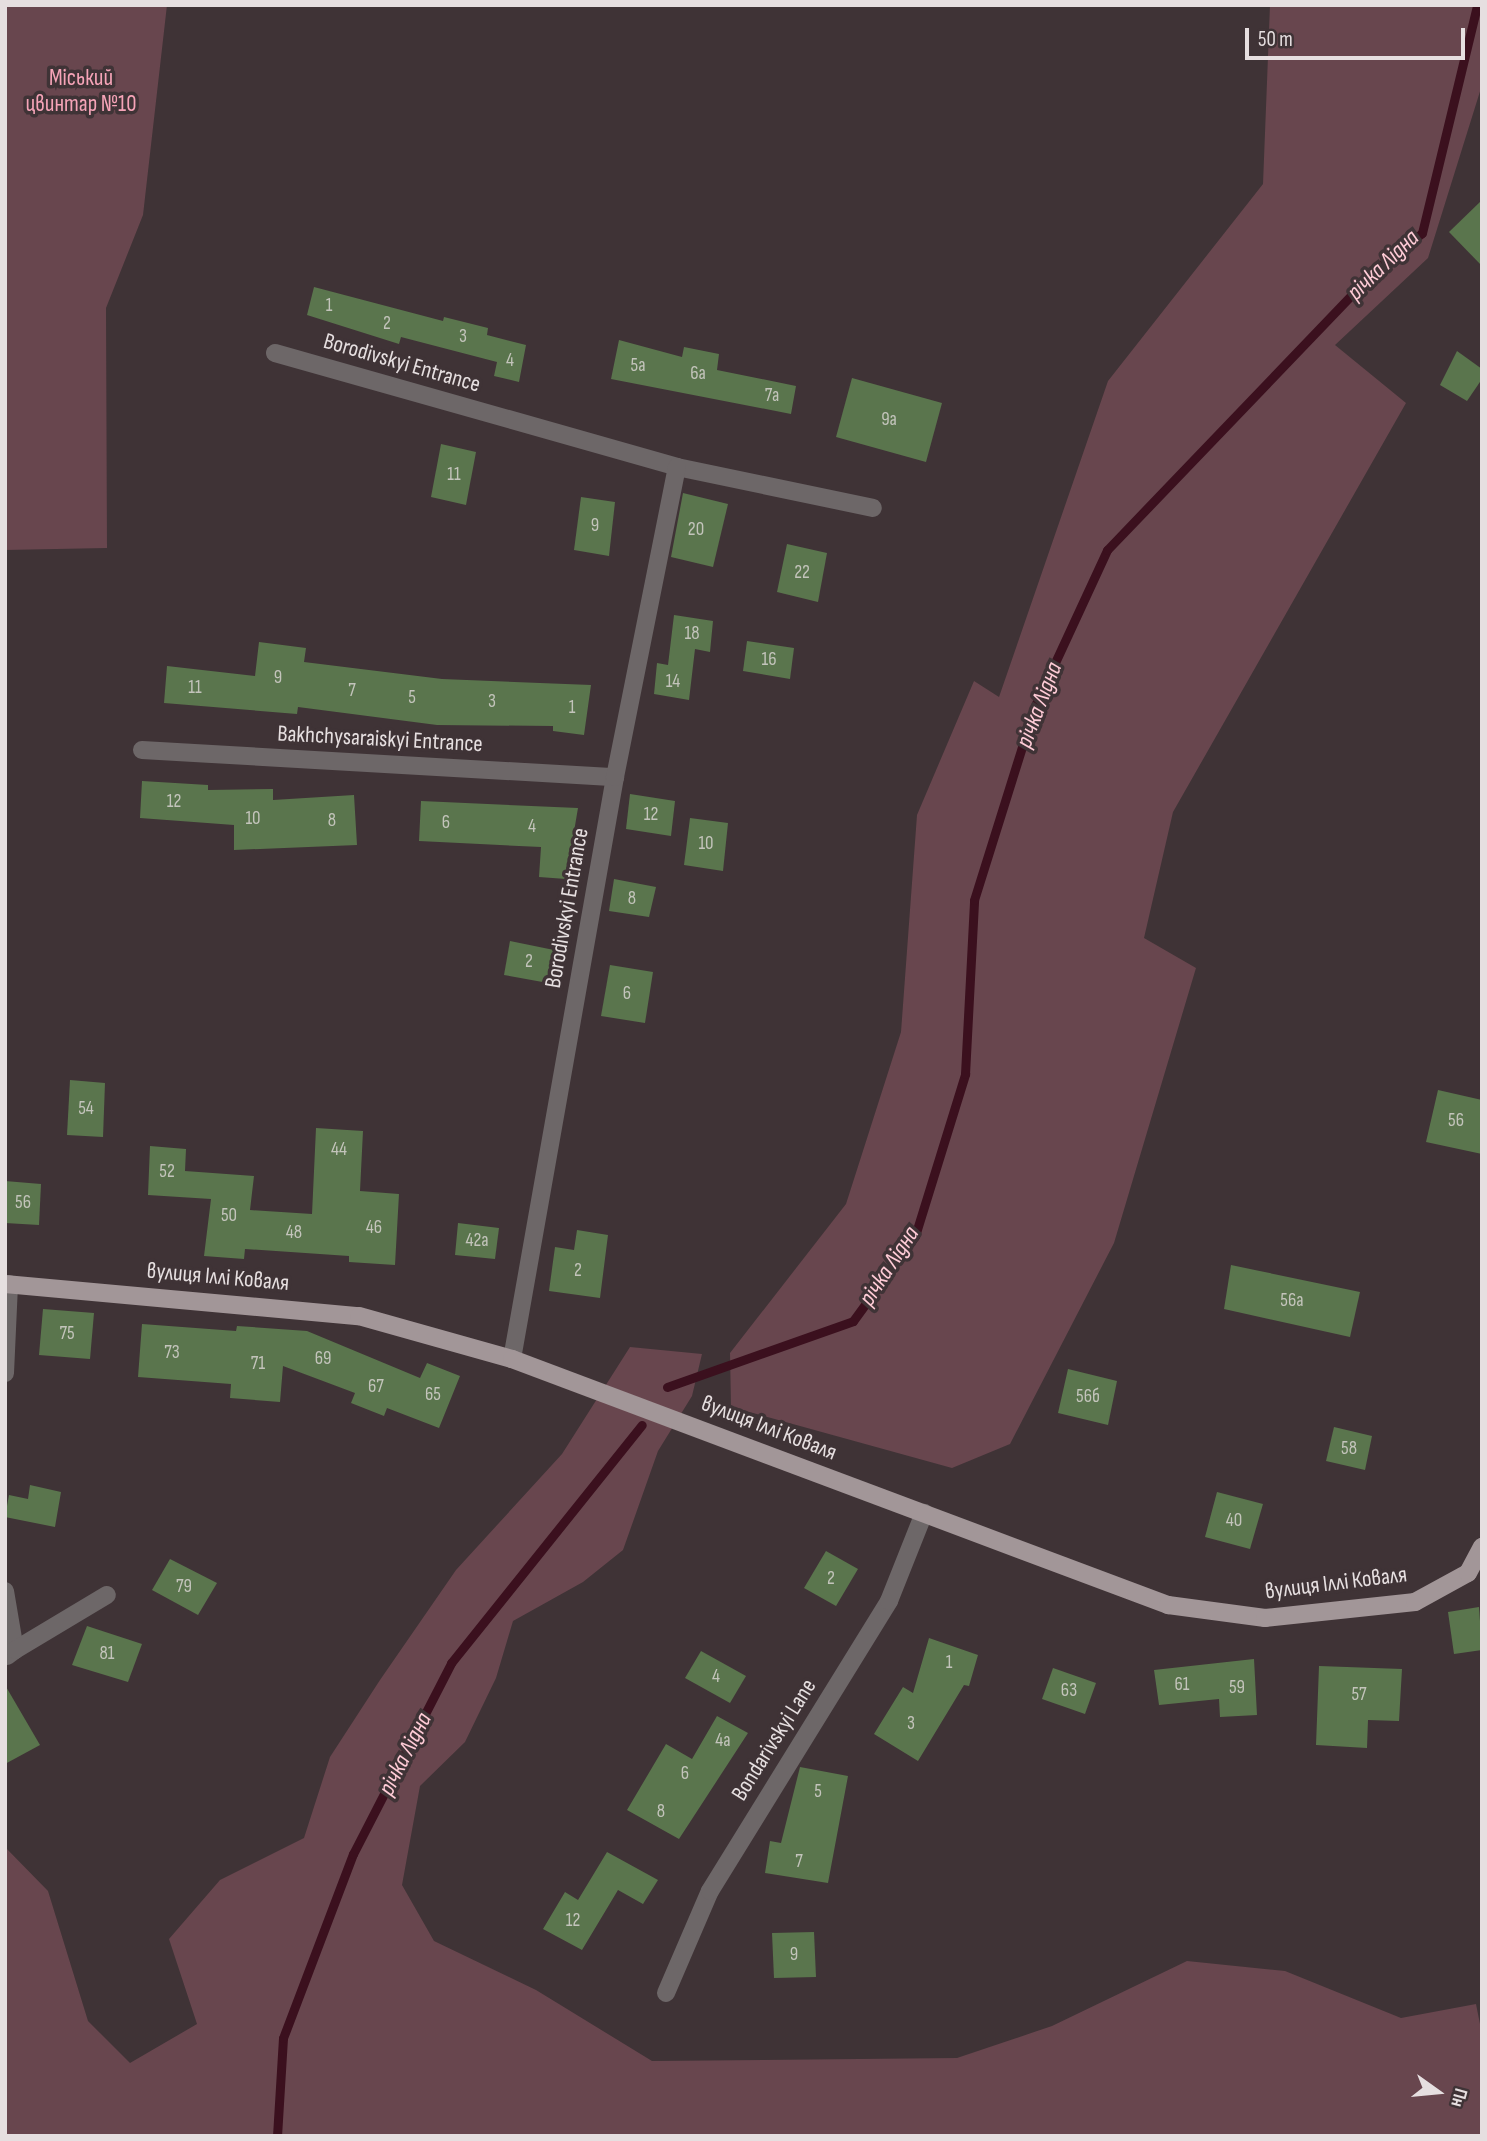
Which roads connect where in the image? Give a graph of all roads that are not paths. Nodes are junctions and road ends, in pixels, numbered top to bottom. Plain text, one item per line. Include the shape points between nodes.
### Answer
1 (275, 353) dead end
2 (677, 467) junction
3 (873, 508) dead end
4 (142, 750) dead end
5 (615, 777) junction
6 (7, 1284) edge
7 (512, 1359) junction
8 (5, 1373) edge
9 (924, 1513) junction
10 (1482, 1547) edge
11 (5, 1591) edge
12 (107, 1595) dead end
13 (10, 1653) edge
14 (666, 1993) dead end

1 - 2 street, Borodivskyi Entrance
2 - 3 street, Borodivskyi Entrance
2 - 5 street, Borodivskyi Entrance
4 - 5 street, Bakhchysaraiskyi Entrance
5 - 7 street, Borodivskyi Entrance
6 - 7 main road, вулиця Іллі Коваля via 359,1316
6 - 8 street, вулиця Іллі Коваля
7 - 9 main road, вулиця Іллі Коваля
9 - 10 main road, вулиця Іллі Коваля via 1168,1605 1265,1618 1415,1602 1468,1573
9 - 14 street, Bondarivskyi Lane via 889,1601 709,1892
11 - 13 street
12 - 13 street

